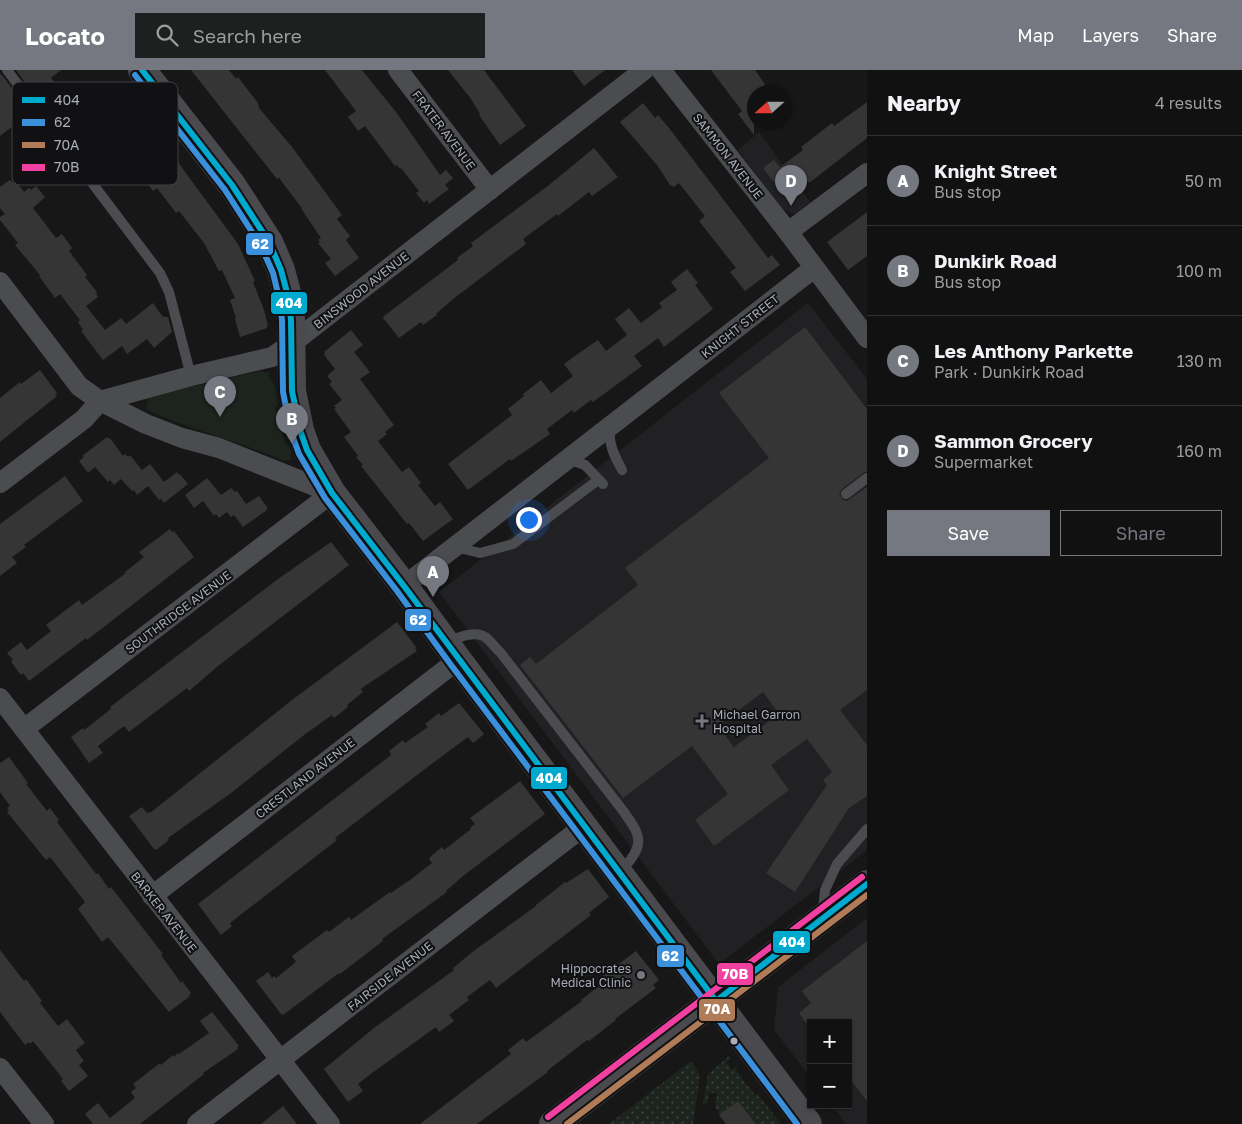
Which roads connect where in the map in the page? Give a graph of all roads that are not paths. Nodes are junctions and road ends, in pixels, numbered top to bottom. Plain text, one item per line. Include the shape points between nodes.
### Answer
1 (7, 70) edge
2 (142, 70) edge
3 (398, 70) edge
4 (644, 70) edge
5 (661, 70) edge
6 (16, 82) edge
7 (151, 82) edge
8 (178, 116) edge
9 (867, 173) edge
10 (94, 185) edge
11 (490, 190) junction
12 (788, 232) junction
13 (814, 268) junction
14 (0, 282) edge
15 (867, 338) edge
16 (291, 344) junction
17 (191, 376) junction
18 (100, 401) junction
19 (610, 426) junction
20 (568, 459) junction
21 (622, 470) dead end
22 (867, 478) edge
23 (0, 483) edge
24 (332, 493) junction
25 (846, 494) dead end
26 (454, 548) junction
27 (404, 586) junction
28 (451, 652) junction
29 (0, 698) edge
30 (24, 729) junction
31 (583, 827) junction
32 (867, 829) edge
33 (619, 874) junction
34 (867, 884) edge
35 (152, 896) junction
36 (822, 918) junction
37 (716, 1001) junction
38 (280, 1061) junction
39 (0, 1068) edge
40 (44, 1124) edge
41 (197, 1124) edge
42 (330, 1124) edge
43 (553, 1124) edge
44 (808, 1124) edge

1 - 6 lane
2 - 7 street
3 - 11 street, FRATER AVENUE
4 - 11 street, BINSWOOD AVENUE
5 - 12 street, SAMMON AVENUE
8 - 16 street via 232,185 269,242 289,300
9 - 12 street
10 - 17 lane via 160,272 169,292
11 - 16 street, BINSWOOD AVENUE
12 - 13 street, SAMMON AVENUE
13 - 15 street, SAMMON AVENUE
13 - 19 street, KNIGHT STREET
14 - 18 street via 79,386
16 - 17 street, BINSWOOD AVENUE via 272,357
16 - 24 street via 292,391 300,430 307,450
17 - 18 street, BINSWOOD AVENUE
18 - 23 street via 84,418
18 - 24 street via 146,424 219,448
19 - 20 street, KNIGHT STREET
19 - 21 lane via 612,452
20 - 26 street, KNIGHT STREET
20 - 26 lane via 585,465 598,484 513,544 480,553
22 - 25 lane
24 - 27 street
24 - 30 street, SOUTHRIDGE AVENUE
26 - 27 street, KNIGHT STREET
27 - 28 street
28 - 31 street
28 - 33 lane via 459,637 485,637 624,812 638,834 638,845
28 - 35 street, CRESTLAND AVENUE
29 - 30 street, BARKER AVENUE
30 - 35 street, BARKER AVENUE
31 - 33 street
31 - 38 street, FAIRSIDE AVENUE
32 - 36 lane via 837,864 825,890
33 - 37 street
34 - 36 street
35 - 38 street, BARKER AVENUE
36 - 37 street
37 - 43 street
37 - 44 street
38 - 41 street, FAIRSIDE AVENUE
38 - 42 street, BARKER AVENUE
39 - 40 street

